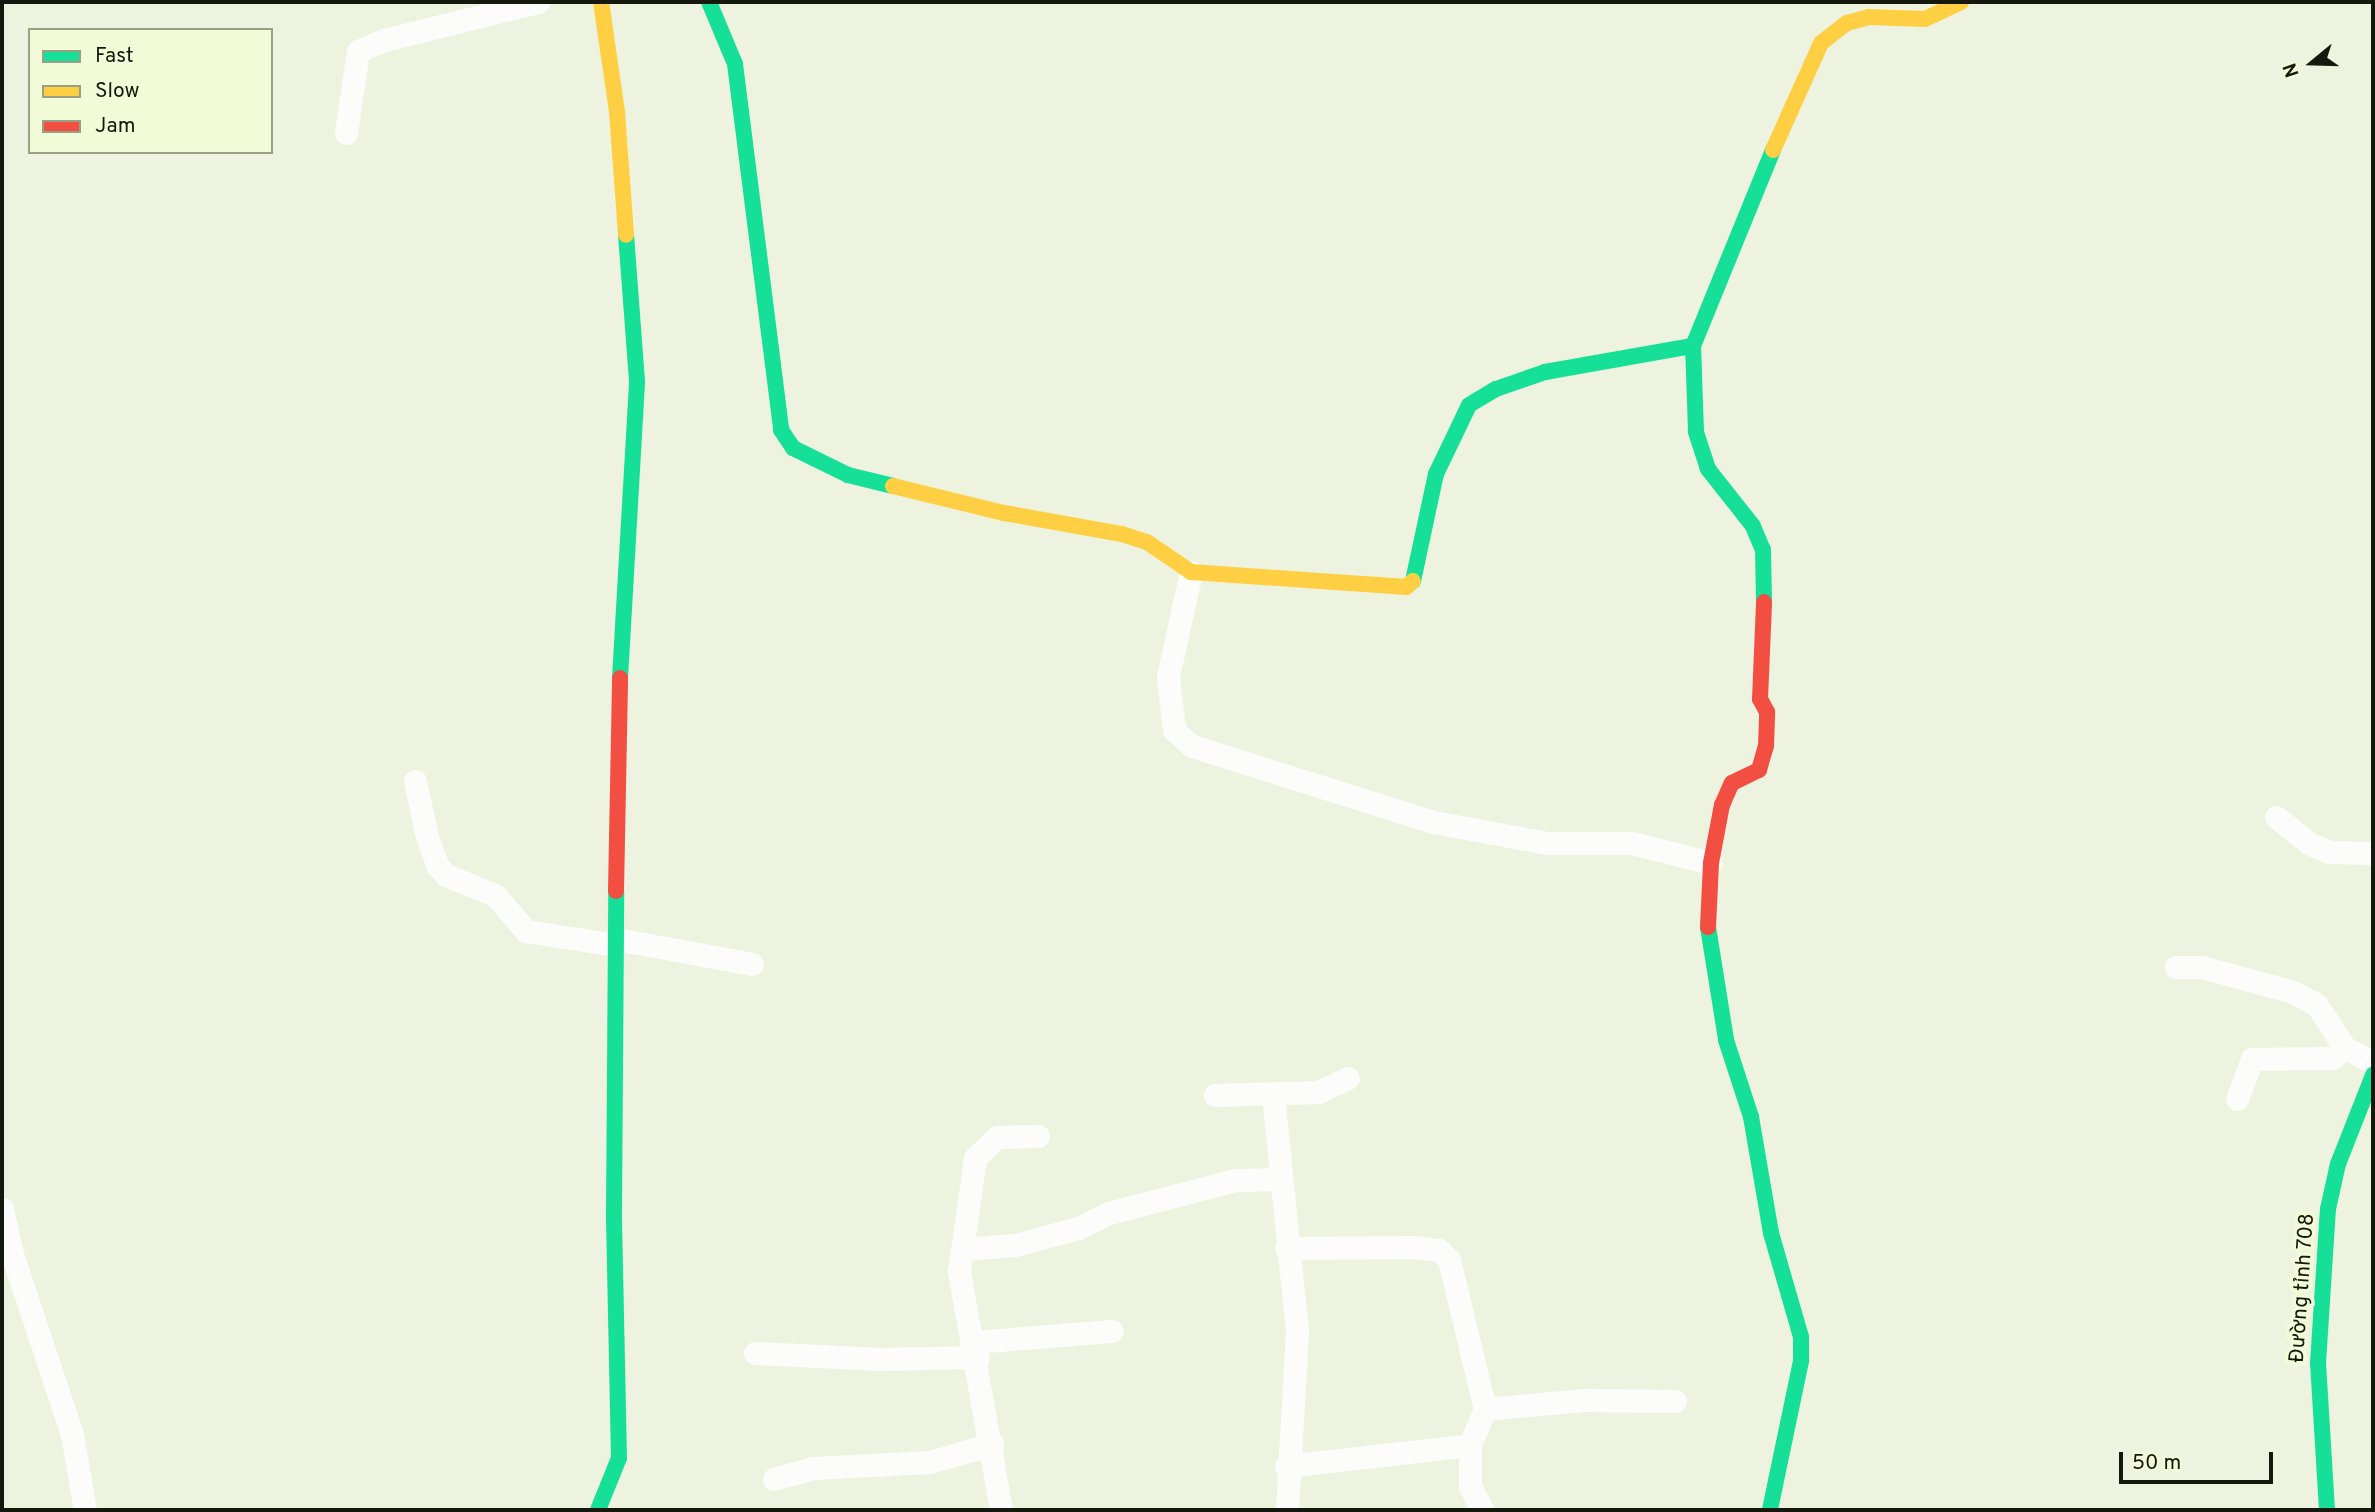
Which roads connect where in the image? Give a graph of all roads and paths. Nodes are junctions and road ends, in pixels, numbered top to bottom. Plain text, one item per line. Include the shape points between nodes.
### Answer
1 (538, 2) edge
2 (601, 2) edge
3 (709, 2) edge
4 (1961, 2) edge
5 (346, 134) dead end
6 (1693, 346) junction
7 (1191, 572) junction
8 (415, 781) dead end
9 (2276, 817) dead end
10 (2373, 853) edge
11 (1711, 863) junction
12 (616, 942) junction
13 (752, 964) dead end
14 (2176, 967) dead end
15 (2345, 1048) junction
16 (2373, 1062) edge
17 (2373, 1075) edge
18 (1348, 1078) dead end
19 (1273, 1095) junction
20 (1215, 1096) dead end
21 (2237, 1099) dead end
22 (1038, 1136) dead end
23 (1281, 1180) junction
24 (2, 1209) edge
25 (1286, 1248) junction
26 (962, 1249) junction
27 (1112, 1332) dead end
28 (976, 1349) junction
29 (755, 1353) dead end
30 (1675, 1401) dead end
31 (1485, 1409) junction
32 (992, 1444) junction
33 (1470, 1445) junction
34 (1286, 1466) junction
35 (774, 1479) dead end
36 (85, 1510) edge
37 (598, 1510) edge
38 (1000, 1510) edge
39 (1287, 1510) edge
40 (1482, 1510) edge
41 (1770, 1510) edge
42 (2327, 1510) edge

1 - 5 street via 384,40 358,51
2 - 12 street via 617,112 637,381 620,682
3 - 7 street via 735,64 785,440 815,461 881,485 1147,542
4 - 6 street via 1924,19 1869,17 1847,23 1821,43 1805,69
6 - 7 street via 1545,372 1496,389 1469,405 1436,474 1413,582 1406,587
6 - 11 street via 1696,431 1708,468 1752,526 1763,550 1765,573 1760,682 1767,712 1766,746 1759,770 1732,783 1722,805
7 - 11 street via 1168,677 1174,730 1192,746 1433,822 1547,843 1632,842
8 - 12 street via 427,837 437,865 446,875 495,895 526,930
9 - 10 street via 2310,844 2330,852
11 - 41 street via 1708,936 1716,990 1735,1075 1751,1117 1771,1233 1801,1337 1801,1361
12 - 13 street
12 - 37 street via 614,1213 620,1416 618,1458
14 - 15 street via 2202,967 2293,992 2317,1005
15 - 16 street
15 - 21 street via 2332,1058 2252,1059
17 - 42 street, Đường tỉnh 708 via 2338,1164 2328,1209 2318,1363
18 - 19 street via 1318,1092
19 - 20 street
19 - 23 street
22 - 26 street via 997,1137 975,1158
23 - 25 street
23 - 26 street via 1236,1180 1109,1213 1078,1228 1016,1245
24 - 36 street via 12,1254 72,1434
25 - 31 street via 1439,1250 1449,1261
25 - 34 street via 1298,1364
26 - 28 street via 959,1271
27 - 28 street
28 - 29 street via 867,1359
28 - 32 street
30 - 31 street via 1583,1400
31 - 33 street
32 - 35 street via 930,1462 813,1468
32 - 38 street
33 - 34 street
33 - 40 street via 1470,1486
34 - 39 street

